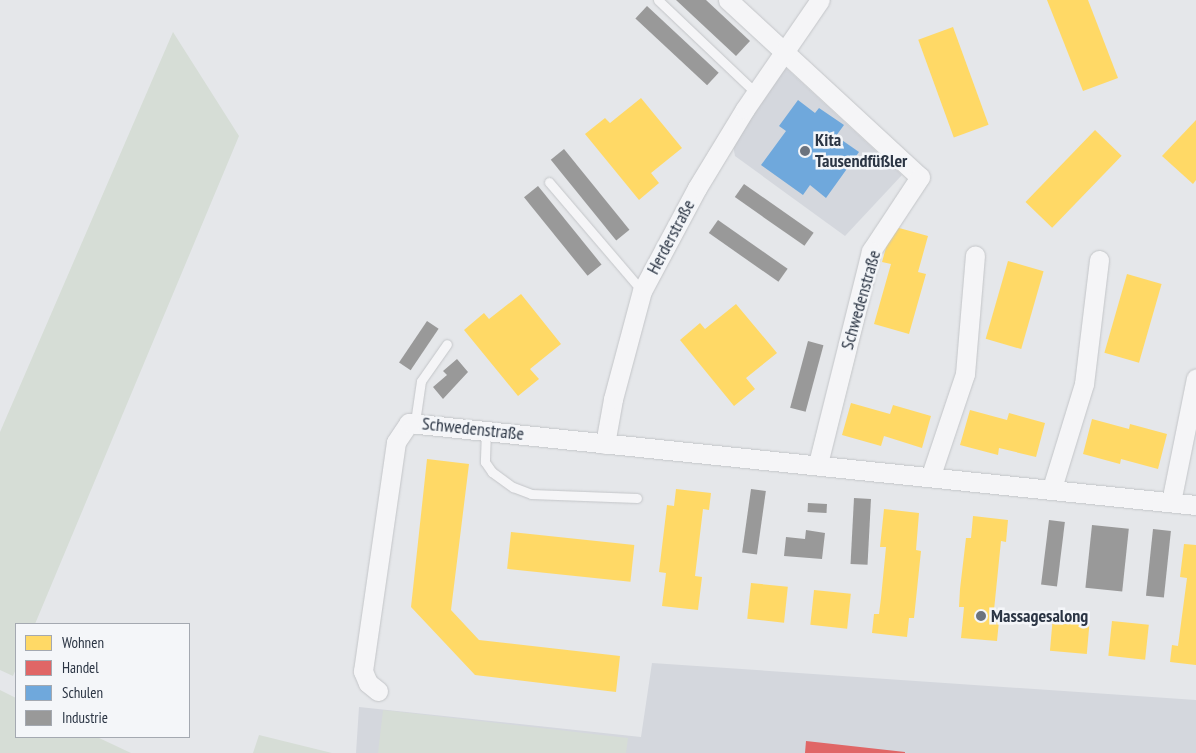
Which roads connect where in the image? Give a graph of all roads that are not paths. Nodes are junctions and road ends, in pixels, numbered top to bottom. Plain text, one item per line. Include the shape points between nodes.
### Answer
1 (658, 0) edge
2 (728, 0) edge
3 (820, 0) edge
4 (784, 50) junction
5 (756, 93) junction
6 (549, 182) dead end
7 (975, 255) dead end
8 (1099, 260) dead end
9 (642, 291) junction
10 (447, 344) dead end
11 (1196, 378) edge
12 (415, 422) junction
13 (486, 430) junction
14 (605, 444) junction
15 (818, 464) junction
16 (931, 475) junction
17 (1052, 488) junction
18 (637, 498) dead end
19 (1171, 502) junction
20 (1196, 505) edge
21 (378, 691) dead end

1 - 5 lane
2 - 4 street
3 - 4 street, Herderstraße
4 - 5 street, Herderstraße
4 - 15 street, Schwedenstraße via 920,176 871,252
5 - 9 street, Herderstraße via 678,219
6 - 9 lane
7 - 16 street via 965,374
8 - 17 street via 1084,384
9 - 14 street, Herderstraße via 612,399
10 - 12 lane via 422,381
11 - 19 street
12 - 13 street, Schwedenstraße
12 - 21 street, Schwedenstraße via 403,428 396,442 363,671 368,683
13 - 14 street, Schwedenstraße
13 - 18 lane via 486,462 492,472 513,488 531,494
14 - 15 street, Schwedenstraße
15 - 16 street, Schwedenstraße
16 - 17 street, Schwedenstraße
17 - 19 street, Schwedenstraße
19 - 20 street, Schwedenstraße

